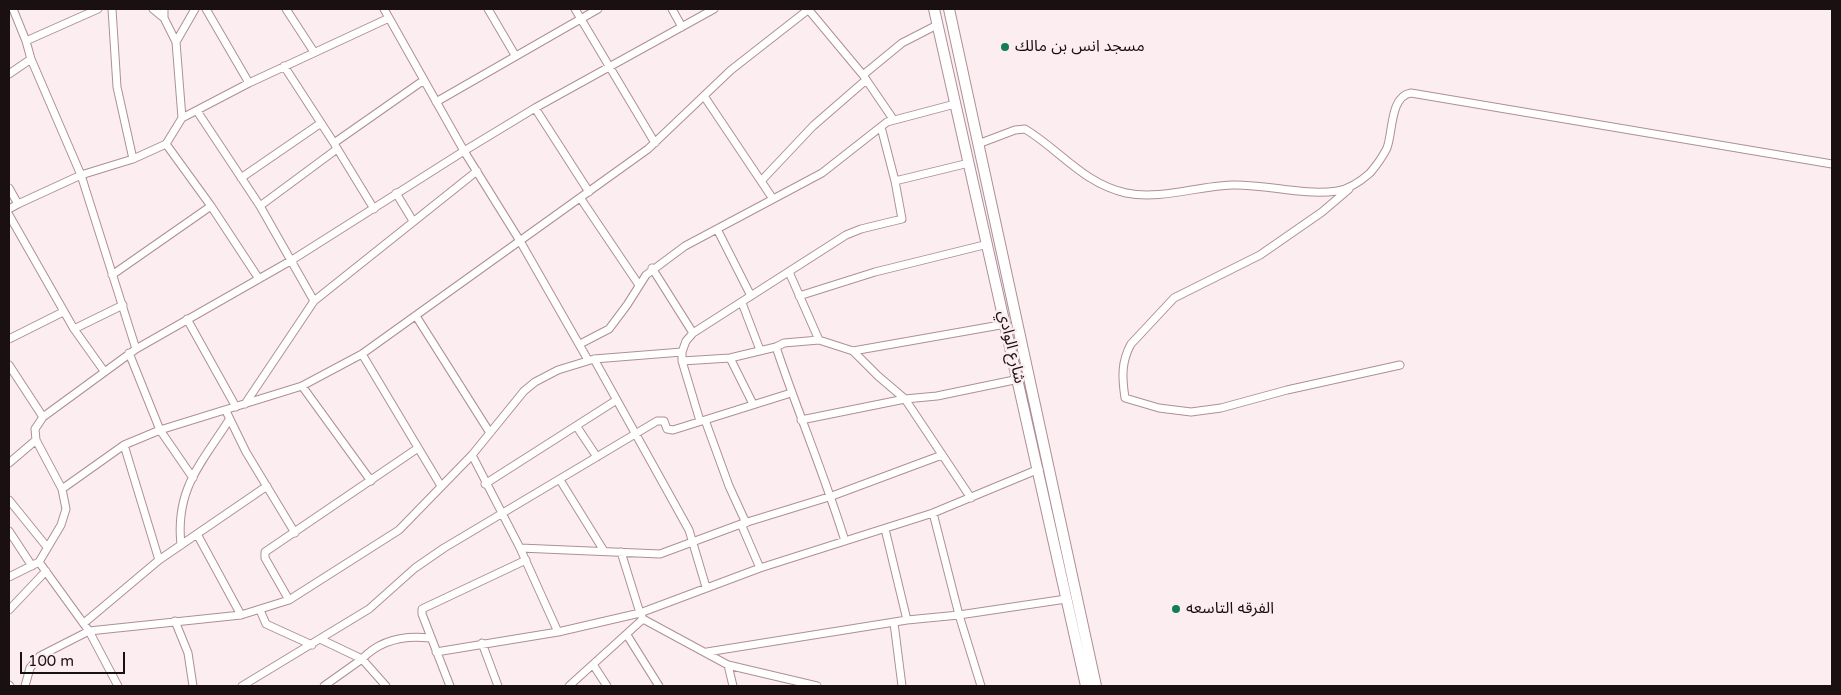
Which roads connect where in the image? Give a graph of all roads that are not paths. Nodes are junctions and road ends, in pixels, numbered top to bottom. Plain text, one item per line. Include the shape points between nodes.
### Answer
1 (12, 9) edge
2 (98, 9) edge
3 (112, 9) edge
4 (153, 9) edge
5 (164, 9) edge
6 (195, 9) edge
7 (206, 9) edge
8 (286, 9) edge
9 (384, 9) edge
10 (488, 9) edge
11 (575, 9) edge
12 (598, 9) edge
13 (672, 9) edge
14 (714, 9) edge
15 (808, 9) edge
16 (934, 9) edge
17 (949, 9) edge
18 (164, 18) junction
19 (389, 18) junction
20 (581, 18) junction
21 (937, 25) junction
22 (682, 27) junction
23 (26, 41) junction
24 (176, 42) junction
25 (314, 52) junction
26 (515, 55) junction
27 (31, 59) junction
28 (284, 66) junction
29 (609, 66) junction
30 (9, 74) edge
31 (865, 78) junction
32 (424, 80) junction
33 (249, 83) junction
34 (704, 96) junction
35 (436, 102) junction
36 (955, 104) junction
37 (536, 108) junction
38 (197, 111) junction
39 (182, 118) junction
40 (892, 119) junction
41 (321, 123) junction
42 (881, 126) junction
43 (655, 143) junction
44 (166, 144) junction
45 (978, 144) junction
46 (335, 146) junction
47 (464, 151) junction
48 (133, 159) junction
49 (969, 163) junction
50 (1832, 164) edge
51 (477, 171) junction
52 (81, 175) junction
53 (241, 178) junction
54 (762, 180) junction
55 (895, 181) junction
56 (1355, 184) junction
57 (9, 188) edge
58 (589, 192) junction
59 (396, 194) junction
60 (581, 199) junction
61 (773, 199) junction
62 (18, 204) junction
63 (210, 206) junction
64 (260, 206) junction
65 (9, 209) edge
66 (374, 209) junction
67 (9, 215) edge
68 (413, 221) junction
69 (717, 229) junction
70 (520, 241) junction
71 (988, 244) junction
72 (292, 260) junction
73 (652, 268) junction
74 (789, 272) junction
75 (112, 275) junction
76 (259, 279) junction
77 (638, 285) junction
78 (751, 296) junction
79 (799, 296) junction
80 (314, 302) junction
81 (742, 303) junction
82 (123, 304) junction
83 (63, 312) junction
84 (416, 316) junction
85 (187, 319) junction
86 (1006, 324) junction
87 (74, 329) junction
88 (693, 333) junction
89 (9, 339) edge
90 (819, 340) junction
91 (580, 344) junction
92 (776, 347) junction
93 (136, 349) junction
94 (760, 350) junction
95 (682, 352) junction
96 (853, 352) junction
97 (129, 353) junction
98 (362, 354) junction
99 (730, 358) junction
100 (591, 360) junction
101 (682, 362) junction
102 (9, 365) edge
103 (1400, 365) dead end
104 (104, 371) junction
105 (1018, 379) junction
106 (302, 386) junction
107 (791, 393) junction
108 (905, 398) junction
109 (615, 401) junction
110 (245, 404) junction
111 (754, 404) junction
112 (236, 407) junction
113 (226, 411) junction
114 (43, 417) junction
115 (229, 420) junction
116 (801, 420) junction
117 (703, 421) junction
118 (577, 427) junction
119 (160, 430) junction
120 (490, 434) junction
121 (635, 434) junction
122 (36, 440) junction
123 (124, 445) junction
124 (418, 448) junction
125 (942, 454) junction
126 (472, 455) junction
127 (597, 457) junction
128 (9, 463) edge
129 (1039, 469) junction
130 (192, 478) junction
131 (1046, 479) junction
132 (560, 480) junction
133 (371, 481) junction
134 (485, 484) junction
135 (267, 486) junction
136 (441, 486) junction
137 (62, 489) junction
138 (832, 496) junction
139 (971, 498) junction
140 (9, 500) edge
141 (933, 513) junction
142 (501, 514) junction
143 (744, 524) junction
144 (885, 529) junction
145 (9, 531) edge
146 (295, 533) junction
147 (197, 534) junction
148 (845, 541) junction
149 (694, 542) junction
150 (181, 545) junction
151 (48, 547) junction
152 (520, 548) junction
153 (604, 551) junction
154 (621, 552) junction
155 (158, 560) junction
156 (526, 560) junction
157 (35, 564) junction
158 (760, 568) junction
159 (46, 571) junction
160 (9, 577) edge
161 (706, 587) junction
162 (1066, 599) junction
163 (289, 600) junction
164 (9, 610) edge
165 (260, 610) junction
166 (241, 615) junction
167 (959, 615) junction
168 (642, 616) junction
169 (907, 620) junction
170 (175, 621) junction
171 (894, 623) junction
172 (84, 624) junction
173 (89, 631) junction
174 (558, 632) junction
175 (627, 635) junction
176 (430, 638) junction
177 (320, 639) junction
178 (482, 644) junction
179 (312, 645) junction
180 (436, 652) junction
181 (707, 652) junction
182 (362, 660) junction
183 (728, 665) junction
184 (594, 666) junction
185 (790, 684) edge
186 (25, 686) edge
187 (118, 686) edge
188 (193, 686) edge
189 (242, 686) edge
190 (324, 686) edge
191 (386, 686) edge
192 (450, 686) edge
193 (498, 686) edge
194 (569, 686) edge
195 (607, 686) edge
196 (659, 686) edge
197 (733, 686) edge
198 (817, 686) edge
199 (902, 686) edge
200 (981, 686) edge
201 (1086, 686) edge
202 (1096, 686) edge

1 - 23 street
2 - 23 street
3 - 48 street via 117,87
4 - 18 street
5 - 18 street
6 - 24 street
7 - 33 street
8 - 25 street
9 - 19 street
10 - 26 street
11 - 20 street
12 - 20 street
13 - 22 street
14 - 22 street
15 - 31 street
15 - 34 street
16 - 21 main road, شارع الوادي
17 - 45 main road, شارع الوادي
18 - 24 street
19 - 25 street
19 - 32 street
20 - 26 street
20 - 29 street
21 - 31 street via 902,43
21 - 36 main road, شارع الوادي
22 - 29 street
23 - 27 street
24 - 39 street
25 - 28 street
26 - 35 street
27 - 30 street
27 - 52 street
28 - 33 street
28 - 41 street
29 - 37 street
29 - 43 street
31 - 40 street
31 - 54 street
32 - 35 street
32 - 46 street
33 - 38 street
34 - 43 street
34 - 54 street
35 - 47 street
36 - 40 street
36 - 49 main road, شارع الوادي
37 - 47 street
37 - 58 street
38 - 39 street
38 - 53 street
39 - 44 street
40 - 42 street
41 - 46 street
41 - 53 street
42 - 55 street
42 - 61 street via 822,172
43 - 58 street
44 - 48 street
44 - 63 street
45 - 56 street via 1025,129 1089,178 1126,193 1170,193 1232,185 1316,192 1339,190
45 - 131 main road, شارع الوادي
46 - 64 street
46 - 66 street
47 - 51 street
47 - 59 street
48 - 52 street
49 - 55 street
49 - 71 main road, شارع الوادي
50 - 56 street via 1411,93 1399,100 1382,157
51 - 68 street
51 - 70 street
52 - 62 street
52 - 75 street
53 - 64 street
54 - 61 street
55 - 74 street via 902,219 853,232
56 - 103 street via 1322,212 1260,255 1174,298 1130,344 1123,360 1124,398 1159,408 1191,412 1221,408
57 - 62 street
58 - 60 street
59 - 66 street
59 - 68 street
60 - 70 street
60 - 77 street
61 - 69 street
62 - 65 street
63 - 75 street
63 - 76 street
64 - 72 street
66 - 72 street
67 - 83 street
68 - 80 street
69 - 73 street
69 - 78 street
70 - 84 street
70 - 91 street
71 - 79 street via 875,272
71 - 86 main road, شارع الوادي
72 - 76 street
72 - 80 street
73 - 77 street
73 - 88 street
74 - 78 street
74 - 79 street
75 - 82 street
76 - 85 street
77 - 91 street via 615,323
78 - 81 street
79 - 90 street
80 - 110 street
81 - 88 street
81 - 94 street
82 - 87 street
82 - 93 street
83 - 87 street
83 - 89 street
84 - 98 street
84 - 120 street
85 - 93 street
85 - 112 street
86 - 96 street
86 - 105 main road, شارع الوادي
87 - 104 street
88 - 95 street
90 - 92 street via 784,343
90 - 96 street
91 - 100 street
92 - 94 street
92 - 107 street
93 - 97 street
94 - 99 street
95 - 100 street
95 - 101 street
96 - 108 street
97 - 104 street
97 - 119 street
98 - 106 street
98 - 124 street
99 - 101 street
99 - 111 street
100 - 109 street
100 - 120 street via 558,370 535,382
101 - 117 street
102 - 114 street
104 - 114 street
105 - 108 street via 937,396
105 - 129 main road, شارع الوادي
106 - 110 street
106 - 133 street
107 - 111 street
107 - 116 street
108 - 116 street
108 - 125 street
109 - 118 street
109 - 121 street
110 - 112 street
111 - 117 street
112 - 113 street
113 - 115 street
113 - 119 street
114 - 122 street via 35,428
115 - 130 street
115 - 135 street
116 - 138 street
117 - 121 street via 670,430 661,420
117 - 143 street
118 - 127 street
118 - 134 street
119 - 123 street
119 - 130 street
120 - 126 street
121 - 127 street
121 - 149 street
122 - 128 street
122 - 137 street
123 - 137 street
123 - 155 street
124 - 133 street
124 - 136 street
125 - 138 street
125 - 139 street
126 - 134 street
126 - 136 street
127 - 132 street
129 - 131 main road, شارع الوادي
129 - 139 street
130 - 150 street via 183,496 179,527
131 - 162 main road, شارع الوادي
131 - 202 main road, شارع الوادي
132 - 142 street
132 - 153 street
133 - 146 street
134 - 142 street
135 - 146 street
135 - 147 street
136 - 163 street via 390,537
137 - 151 street via 66,509
138 - 143 street
138 - 148 street
139 - 141 street
140 - 151 street
141 - 144 street
141 - 167 street
142 - 152 street
142 - 177 street via 415,568 370,609
143 - 149 street
143 - 158 street
144 - 148 street
144 - 169 street
145 - 157 street
146 - 163 street via 264,555
147 - 150 street
147 - 166 street
148 - 158 street
149 - 154 street via 660,554
149 - 161 street
150 - 155 street
151 - 157 street
152 - 153 street
152 - 156 street
153 - 154 street
154 - 168 street
155 - 172 street
156 - 174 street
156 - 176 street via 422,609
157 - 159 street
157 - 160 street
158 - 161 street
159 - 164 street
159 - 172 street
161 - 168 street
162 - 167 street
162 - 201 main road, شارع الوادي
163 - 165 street
165 - 166 street
165 - 179 street via 266,624
166 - 170 street
167 - 169 street
167 - 200 street
168 - 174 street
168 - 175 street
168 - 181 street
169 - 171 street
170 - 173 street
170 - 188 street via 188,653
171 - 181 street
171 - 199 street
172 - 173 street
173 - 186 street via 40,656 30,668
173 - 187 street
174 - 178 street
175 - 184 street
175 - 196 street
176 - 180 street
176 - 182 street via 417,636 393,640 372,649
177 - 179 street
177 - 182 street
178 - 180 street
178 - 193 street
179 - 189 street
180 - 192 street
181 - 183 street
182 - 190 street
182 - 191 street
183 - 185 street
183 - 197 street
184 - 194 street
184 - 195 street
185 - 198 street

